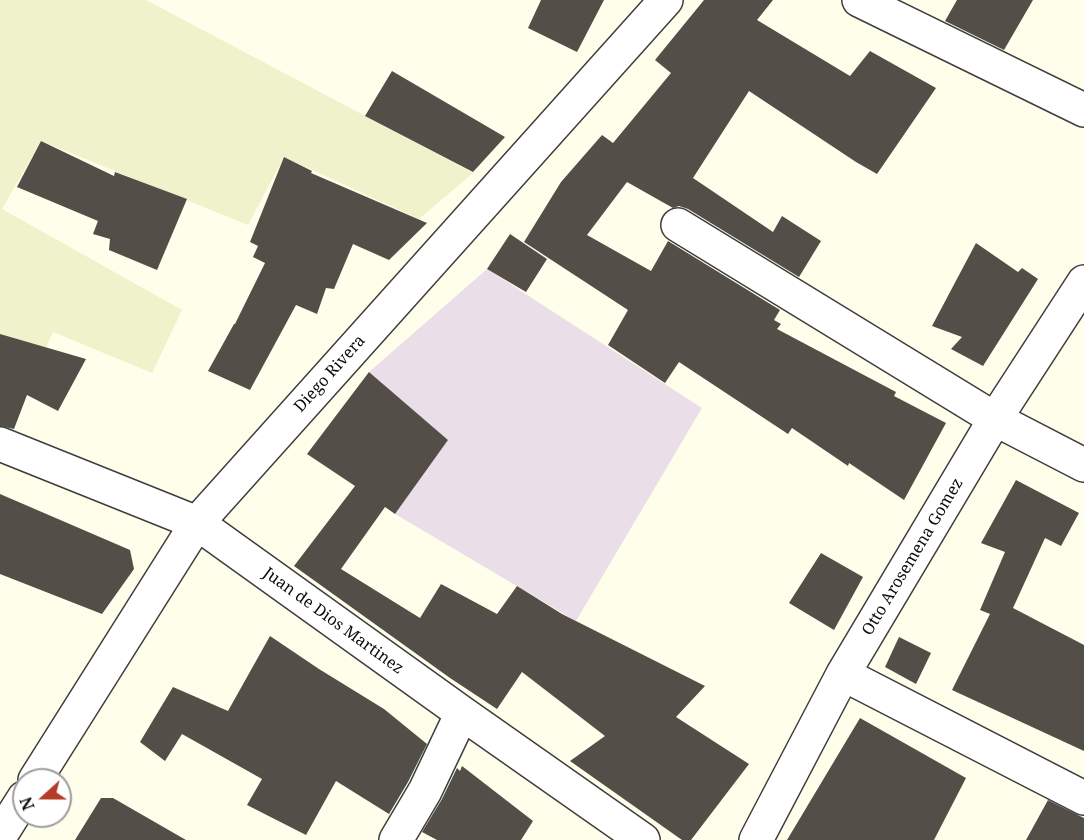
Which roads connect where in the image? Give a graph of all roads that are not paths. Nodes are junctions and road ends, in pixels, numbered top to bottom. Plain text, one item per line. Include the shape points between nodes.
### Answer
1 (666, 0) edge
2 (858, 0) edge
3 (1084, 110) edge
4 (678, 225) dead end
5 (1084, 282) edge
6 (995, 419) junction
7 (0, 444) edge
8 (1084, 465) edge
9 (197, 523) junction
10 (843, 674) junction
11 (462, 713) junction
12 (43, 768) edge
13 (1084, 798) edge
14 (12, 817) edge
15 (0, 836) edge
16 (396, 840) edge
17 (644, 840) edge
18 (756, 840) edge

1 - 9 street, Diego Rivera
2 - 3 street
4 - 6 street
5 - 6 street, Otto Arosemena Gomez
6 - 8 street
6 - 10 street, Otto Arosemena Gomez
7 - 9 street, Juan de Dios Martinez
9 - 11 street, Juan de Dios Martinez
9 - 12 street, Diego Rivera
10 - 13 street
10 - 18 street, Otto Arosemena Gomez
11 - 16 street via 425,791
11 - 17 street, Juan de Dios Martinez
14 - 15 street

